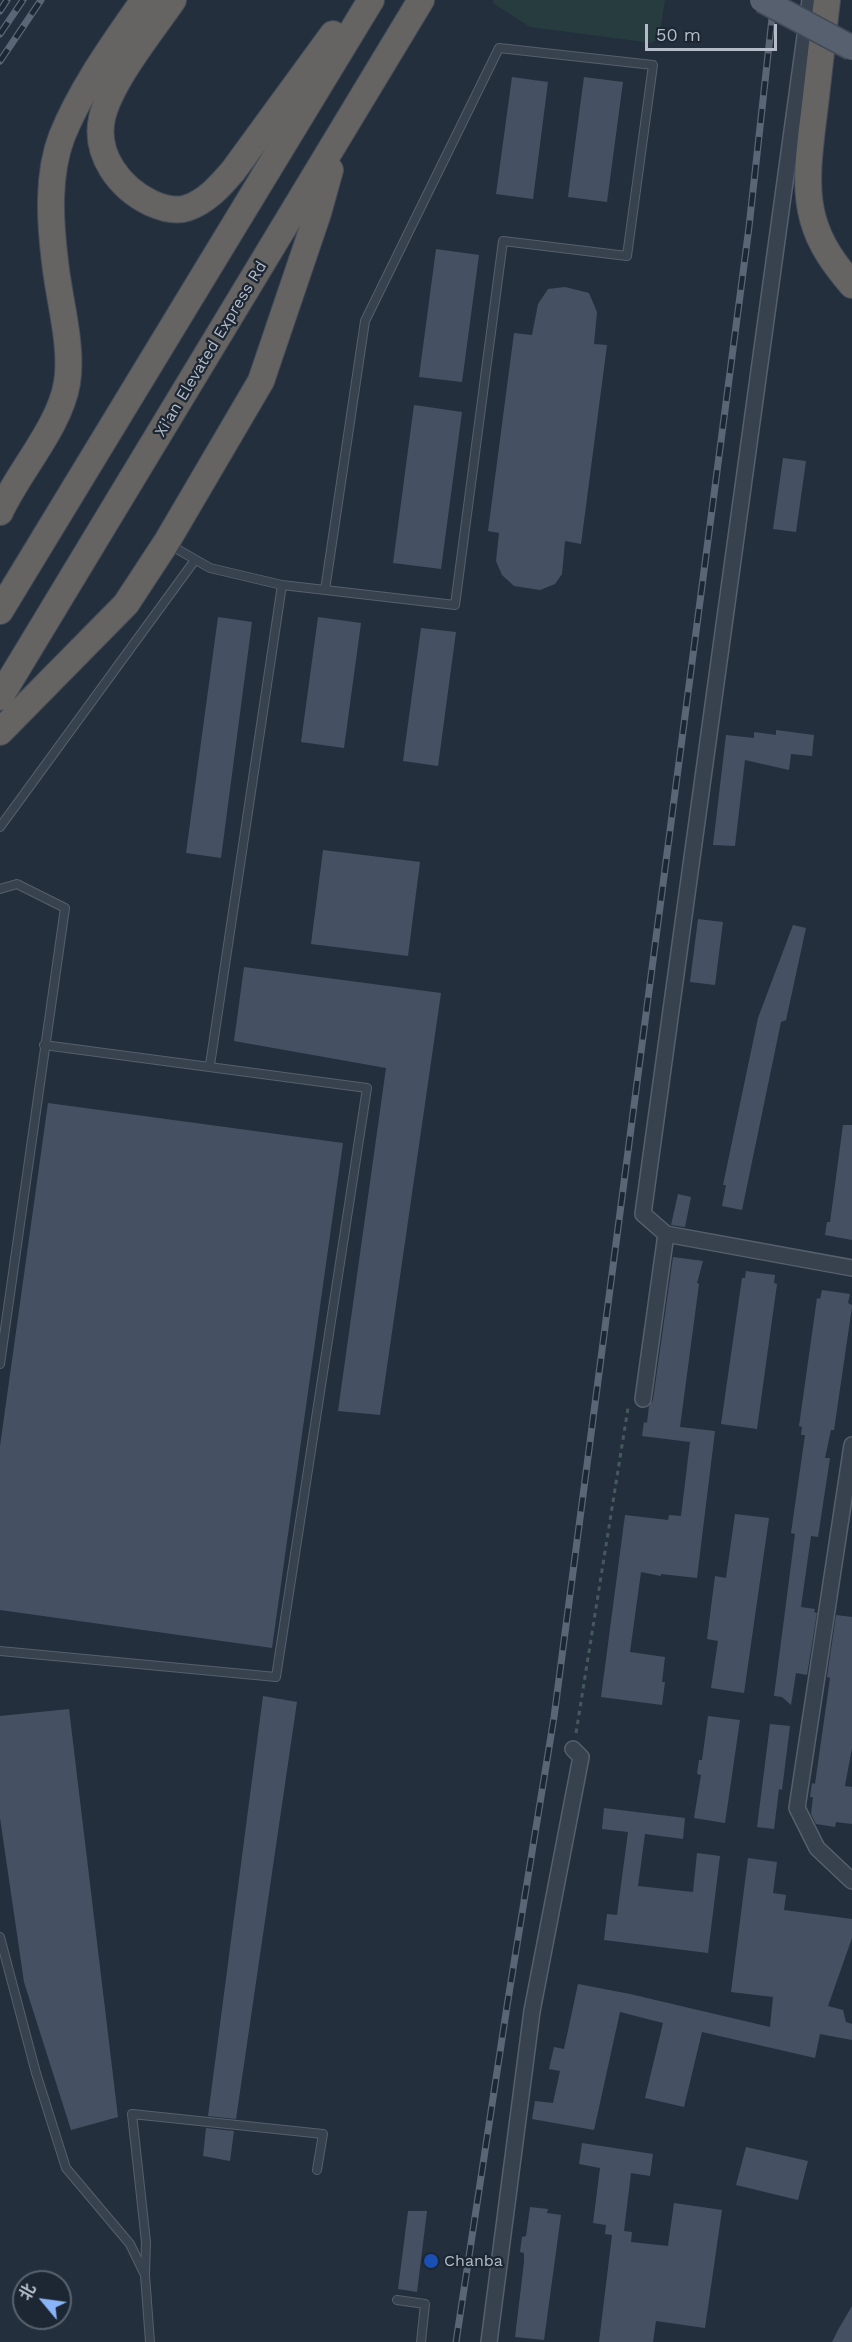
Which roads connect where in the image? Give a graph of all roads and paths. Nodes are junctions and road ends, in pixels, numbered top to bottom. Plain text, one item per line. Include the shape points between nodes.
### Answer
1 (144, 0) edge
2 (173, 0) edge
3 (358, 0) edge
4 (371, 0) edge
5 (421, 0) edge
6 (762, 0) edge
7 (810, 0) edge
8 (827, 0) edge
9 (852, 48) edge
10 (339, 139) junction
11 (852, 285) edge
12 (0, 512) edge
13 (166, 543) junction
14 (195, 560) junction
15 (282, 585) junction
16 (325, 590) junction
17 (0, 611) edge
18 (0, 697) edge
19 (0, 732) edge
20 (0, 827) edge
21 (0, 889) edge
22 (44, 1045) junction
23 (210, 1065) junction
24 (666, 1234) junction
25 (852, 1268) edge
26 (0, 1364) edge
27 (643, 1399) joint
28 (852, 1445) edge
29 (0, 1651) edge
30 (573, 1749) joint
31 (852, 1881) edge
32 (0, 1936) edge
33 (317, 2170) dead end
34 (145, 2275) junction
35 (397, 2300) dead end
36 (150, 2342) edge
37 (421, 2342) edge
38 (489, 2342) edge

1 - 12 highway via 81,96 62,138 53,174 50,226 67,350 66,386 51,426
2 - 3 highway via 110,97 102,119 101,141 113,172 136,195 161,208 175,210 186,209 209,196 233,171
4 - 17 highway
5 - 10 highway, Xi'an Elevated Express Rd
6 - 9 main road, bridge
7 - 24 street via 643,1214
8 - 11 highway via 810,140 812,217 822,243
10 - 13 highway via 261,381
10 - 18 highway, Xi'an Elevated Express Rd
13 - 14 lane
13 - 19 highway via 126,604
14 - 15 lane via 210,568
14 - 20 lane
15 - 16 lane
15 - 23 lane
16 - 16 lane via 456,605 504,241 627,256 653,65 499,48 365,321
21 - 22 lane via 17,884 65,908
22 - 23 lane
22 - 26 lane
23 - 29 lane via 367,1088 276,1677
24 - 25 street
24 - 27 street
27 - 30 path via 630,1401
28 - 31 street via 797,1808 818,1848
30 - 38 street via 581,1757 532,2011
32 - 34 lane via 66,2168 130,2244
33 - 34 lane via 323,2134 132,2114 146,2242
34 - 36 lane
35 - 37 lane via 425,2304

